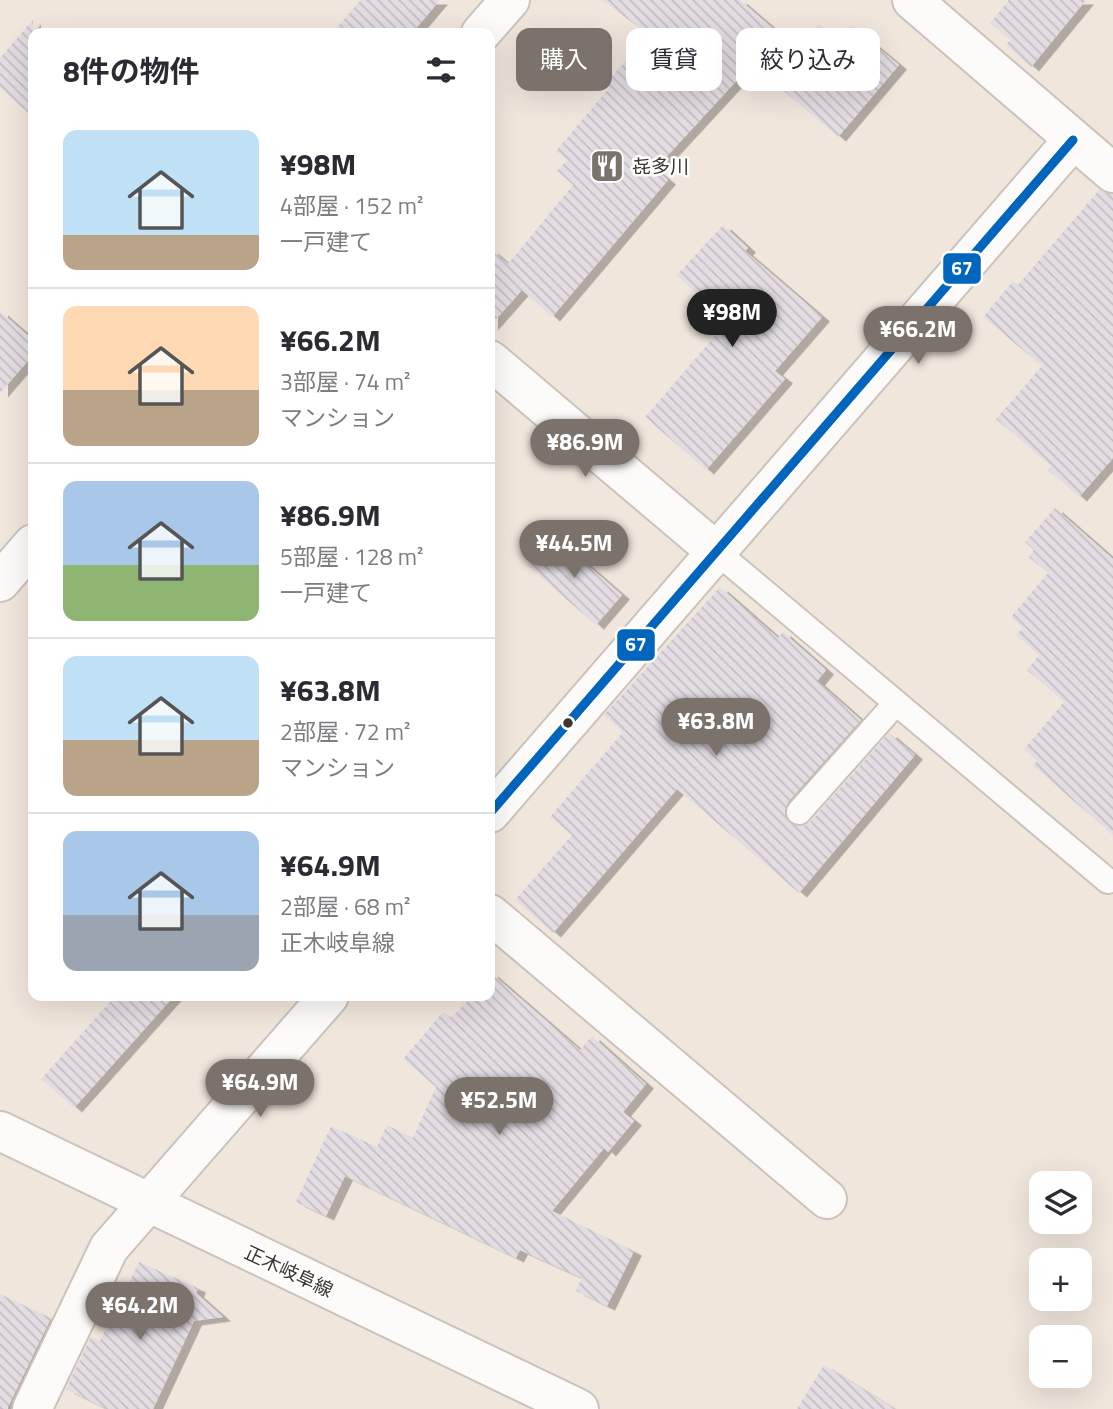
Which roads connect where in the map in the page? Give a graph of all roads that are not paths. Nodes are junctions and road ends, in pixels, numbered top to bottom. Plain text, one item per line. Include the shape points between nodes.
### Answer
1 (510, 0) edge
2 (916, 1) edge
3 (485, 28) edge
4 (1073, 140) junction
5 (1113, 173) edge
6 (495, 364) edge
7 (28, 550) edge
8 (718, 553) junction
9 (0, 582) edge
10 (896, 703) junction
11 (495, 807) edge
12 (799, 812) dead end
13 (1108, 881) dead end
14 (495, 918) edge
15 (325, 1001) edge
16 (0, 1131) edge
17 (827, 1199) dead end
18 (145, 1203) junction
19 (33, 1409) edge
20 (579, 1409) edge

1 - 3 street
2 - 4 street
4 - 5 street
4 - 8 street
6 - 8 street
7 - 9 street
8 - 10 lane
8 - 11 street
10 - 12 lane
10 - 13 lane
14 - 17 street
15 - 18 street
16 - 18 street, 正木岐阜線
18 - 19 street via 109,1248
18 - 20 street, 正木岐阜線

